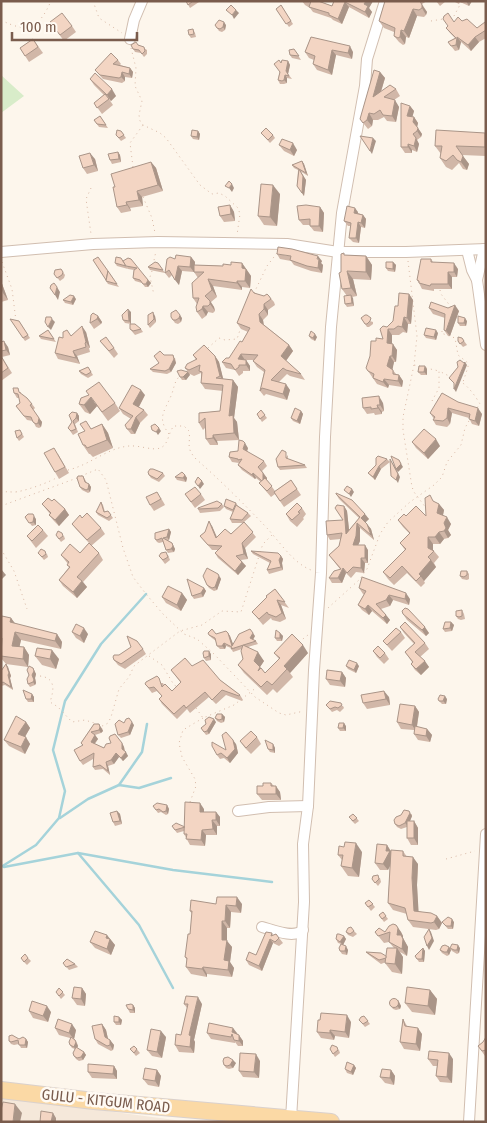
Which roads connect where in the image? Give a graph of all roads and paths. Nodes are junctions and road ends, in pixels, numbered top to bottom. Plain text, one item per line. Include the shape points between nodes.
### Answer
1 (51, 1) edge
2 (93, 1) edge
3 (142, 1) edge
4 (385, 1) edge
5 (462, 1) edge
6 (1, 20) edge
7 (431, 21) dead end
8 (130, 39) junction
9 (143, 124) junction
10 (133, 168) edge
11 (91, 188) dead end
12 (143, 195) edge
13 (158, 242) junction
14 (236, 243) junction
15 (93, 244) junction
16 (287, 244) junction
17 (485, 249) edge
18 (467, 250) junction
19 (1, 252) edge
20 (338, 252) junction
21 (406, 252) junction
22 (1, 261) edge
23 (477, 280) junction
24 (440, 286) edge
25 (154, 295) dead end
26 (252, 299) edge
27 (452, 309) edge
28 (16, 320) edge
29 (243, 321) edge
30 (447, 322) edge
31 (486, 345) edge
32 (206, 350) edge
33 (414, 365) junction
34 (439, 371) junction
35 (183, 375) edge
36 (463, 382) junction
37 (432, 401) dead end
38 (169, 435) junction
39 (65, 471) edge
40 (60, 473) edge
41 (1, 493) edge
42 (418, 497) junction
43 (1, 506) edge
44 (426, 507) edge
45 (272, 534) junction
46 (1, 548) edge
47 (321, 573) junction
48 (27, 609) dead end
49 (317, 617) junction
50 (316, 628) junction
51 (293, 646) edge
52 (148, 655) junction
53 (40, 676) dead end
54 (259, 685) edge
55 (183, 688) edge
56 (195, 706) edge
57 (312, 709) junction
58 (203, 718) junction
59 (190, 803) edge
60 (308, 806) junction
61 (238, 811) dead end
62 (486, 834) edge
63 (485, 848) edge
64 (446, 859) dead end
65 (262, 927) dead end
66 (303, 930) junction
67 (1, 1090) edge
68 (291, 1119) junction
69 (331, 1122) edge
70 (469, 1122) edge

1 - 6 path via 42,19 33,26 20,28
2 - 8 path via 98,18
3 - 8 street
4 - 20 street via 367,59
5 - 7 path via 454,16
8 - 9 path via 136,68 135,86 142,101 139,115
9 - 10 path via 130,143
9 - 14 path via 166,138 200,185 212,194 225,196 238,208
11 - 15 path via 86,199
12 - 13 path
13 - 14 street
13 - 15 street
13 - 25 path via 150,277
14 - 16 street
15 - 19 street
16 - 20 street
16 - 26 path via 272,257
17 - 18 street
17 - 23 street
18 - 21 street
18 - 23 street
20 - 21 street
20 - 47 street via 325,437
21 - 33 path via 417,336
22 - 28 path via 12,289
23 - 31 street
24 - 27 path via 441,294
29 - 32 path via 237,339 219,338
30 - 36 path via 442,333 455,338 458,355 468,363
33 - 34 path
33 - 42 path via 403,430 412,487
34 - 36 path
34 - 37 path via 439,388
35 - 38 path via 176,381 162,416
36 - 42 path via 480,404 442,477
38 - 39 path via 160,448 120,447
38 - 45 path via 174,426 184,426 189,431 190,453
40 - 41 path via 50,482 18,492
42 - 44 path
42 - 49 path via 388,522 359,580
43 - 57 path via 98,469 106,480 133,577 163,614 184,634 197,639 214,654 255,697 279,713 286,715
45 - 47 path via 301,565
45 - 52 path via 263,544 242,612 222,611 202,625 180,631
46 - 48 path via 14,570
47 - 49 street
49 - 50 street
50 - 51 path
50 - 57 street
52 - 53 path via 134,666 119,689 111,717 103,726 85,720 72,722 50,702 53,684 45,676
52 - 55 path via 162,665 174,685
54 - 58 path via 234,705
56 - 58 path
57 - 60 street
58 - 59 path via 183,730 179,742 182,756 195,779
60 - 61 street
60 - 66 street via 303,844
62 - 63 street
63 - 64 path
63 - 70 street
65 - 66 street via 294,935
66 - 68 street
67 - 68 main road, GULU - KITGUM ROAD
68 - 69 main road, GULU - KITGUM ROAD

